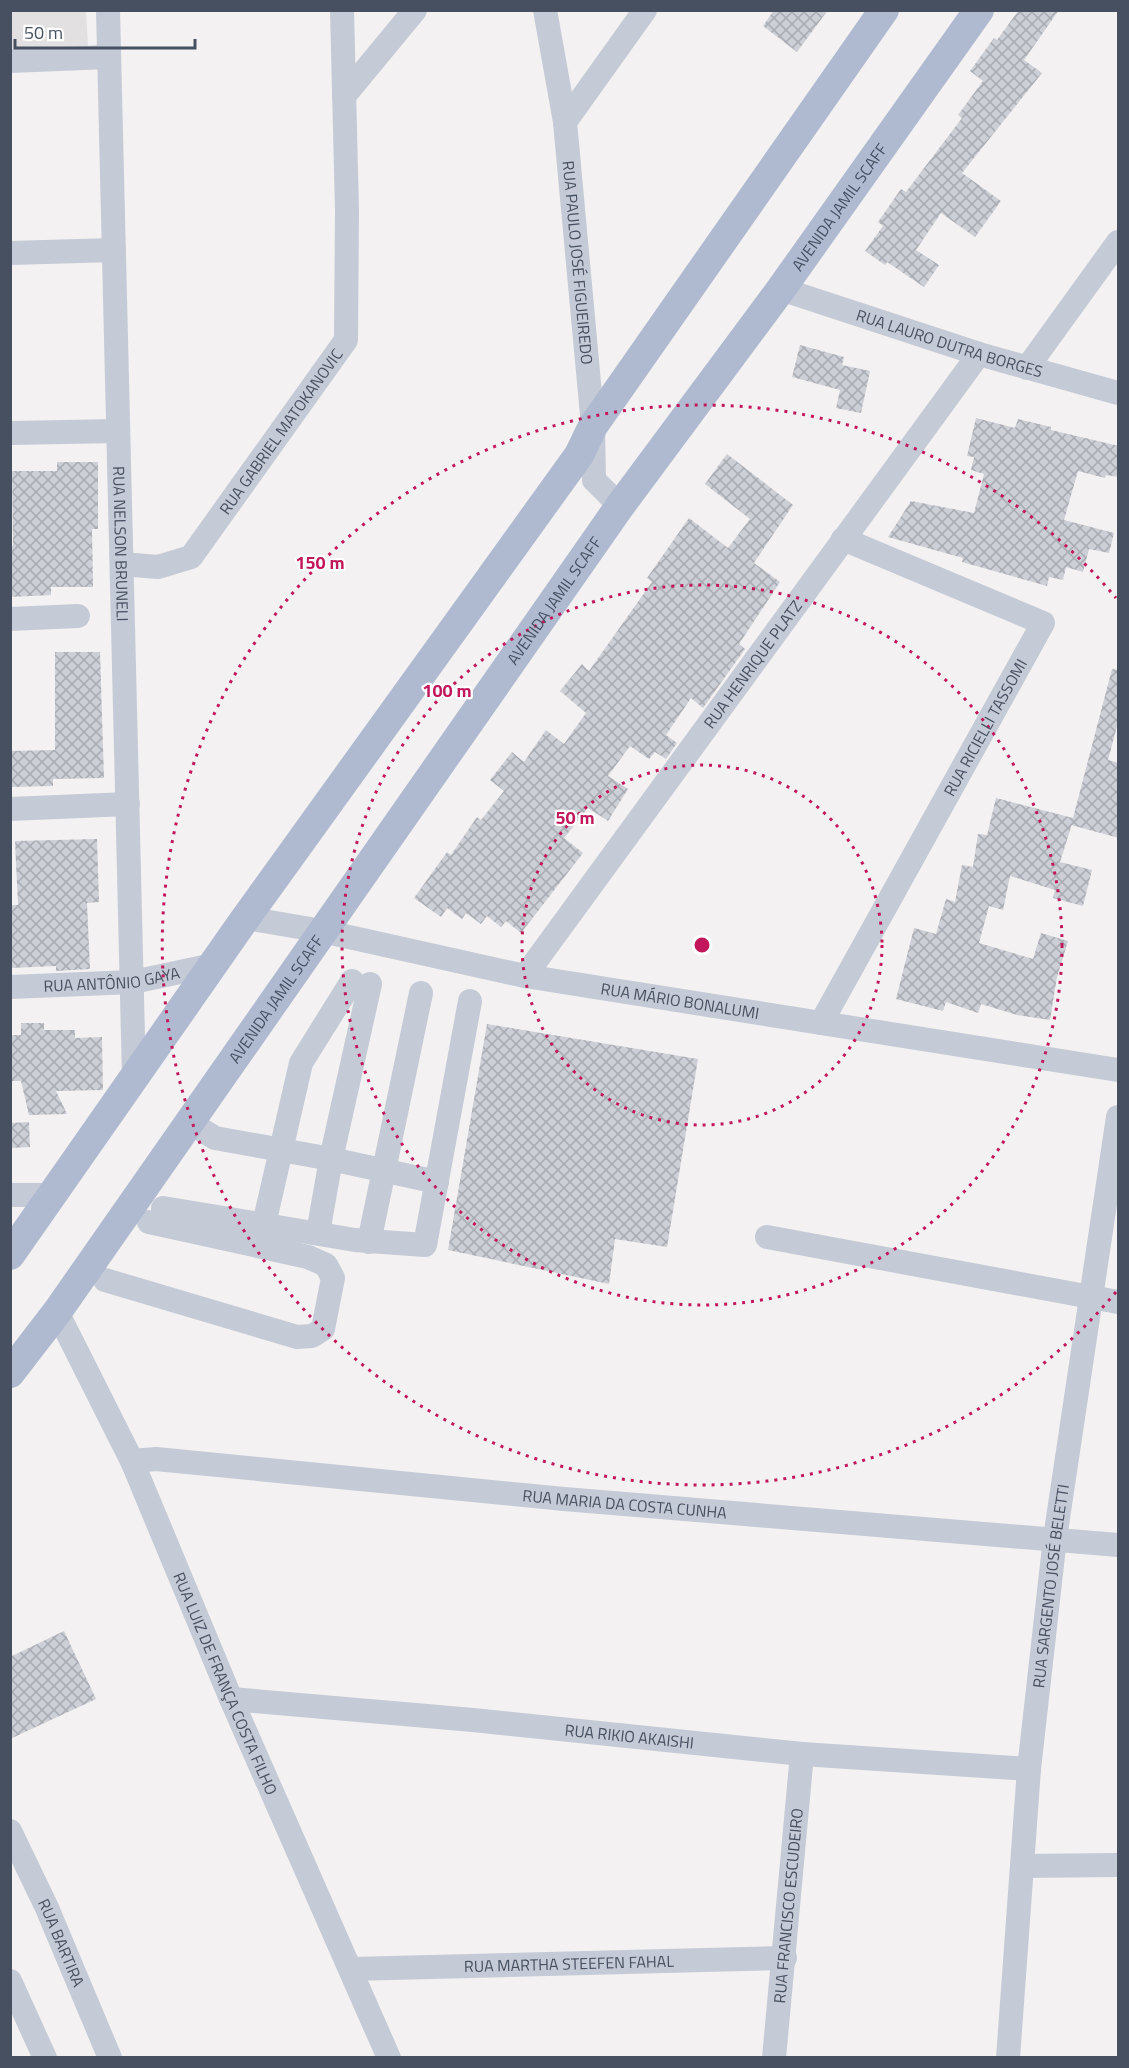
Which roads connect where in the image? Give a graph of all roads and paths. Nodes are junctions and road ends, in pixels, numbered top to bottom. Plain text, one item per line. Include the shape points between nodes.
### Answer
1 (108, 10) edge
2 (342, 10) edge
3 (415, 10) edge
4 (545, 10) edge
5 (645, 10) edge
6 (884, 10) edge
7 (979, 10) edge
8 (109, 57) junction
9 (10, 61) edge
10 (344, 96) junction
11 (565, 122) junction
12 (1119, 242) edge
13 (114, 250) junction
14 (10, 253) edge
15 (781, 289) junction
16 (979, 354) junction
17 (1027, 368) junction
18 (1119, 393) edge
19 (593, 426) junction
20 (118, 430) junction
21 (10, 433) edge
22 (620, 506) junction
23 (843, 539) junction
24 (122, 564) junction
25 (78, 616) dead end
26 (10, 619) edge
27 (128, 804) junction
28 (10, 808) edge
29 (246, 918) junction
30 (322, 931) junction
31 (213, 965) junction
32 (525, 976) junction
33 (133, 982) junction
34 (10, 987) edge
35 (421, 993) dead end
36 (470, 1001) dead end
37 (821, 1023) junction
38 (1119, 1070) edge
39 (134, 1078) junction
40 (1119, 1117) edge
41 (189, 1122) junction
42 (279, 1150) junction
43 (331, 1158) junction
44 (383, 1169) junction
45 (437, 1182) junction
46 (10, 1195) edge
47 (52, 1195) junction
48 (264, 1224) junction
49 (318, 1233) junction
50 (767, 1237) dead end
51 (369, 1242) junction
52 (10, 1255) edge
53 (105, 1280) dead end
54 (1092, 1298) junction
55 (1119, 1302) edge
56 (57, 1312) junction
57 (10, 1372) edge
58 (132, 1461) junction
59 (1055, 1538) junction
60 (1119, 1545) edge
61 (231, 1700) junction
62 (802, 1754) junction
63 (1029, 1769) junction
64 (10, 1831) edge
65 (1119, 1865) edge
66 (1022, 1866) junction
67 (785, 1958) junction
68 (351, 1969) junction
69 (10, 1981) edge
70 (45, 2058) edge
71 (110, 2058) edge
72 (389, 2058) edge
73 (774, 2058) edge
74 (1008, 2058) edge

1 - 8 street, RUA NELSON BRUNELI
2 - 10 street, RUA GABRIEL MATOKANOVIC
3 - 10 street
4 - 11 street, RUA PAULO JOSÉ FIGUEIREDO
5 - 11 street
6 - 19 main road
7 - 15 main road, AVENIDA JAMIL SCAFF
8 - 9 street
8 - 13 street, RUA NELSON BRUNELI
10 - 24 street, RUA GABRIEL MATOKANOVIC via 345,340 191,557 158,567
11 - 19 street, RUA PAULO JOSÉ FIGUEIREDO
12 - 17 street
13 - 14 street
13 - 20 street, RUA NELSON BRUNELI
15 - 16 street, RUA LAURO DUTRA BORGES
15 - 22 main road, AVENIDA JAMIL SCAFF
16 - 17 street, RUA LAURO DUTRA BORGES
16 - 23 street, RUA HENRIQUE PLATZ
17 - 18 street, RUA LAURO DUTRA BORGES
19 - 22 street, RUA PAULO JOSÉ FIGUEIREDO via 594,480
19 - 29 main road via 579,455
20 - 21 street
20 - 24 street, RUA NELSON BRUNELI
22 - 30 main road, AVENIDA JAMIL SCAFF
23 - 32 street, RUA HENRIQUE PLATZ
23 - 37 street, RUA RICIELLI TASSOMI via 1043,623
24 - 27 street, RUA NELSON BRUNELI
25 - 26 street
27 - 28 street
27 - 33 street, RUA NELSON BRUNELI
29 - 30 street, RUA MÁRIO BONALUMI
29 - 31 main road
30 - 32 street, RUA MÁRIO BONALUMI
30 - 41 main road, AVENIDA JAMIL SCAFF
31 - 33 street, RUA ANTÔNIO GAYA
31 - 39 main road
32 - 37 street, RUA MÁRIO BONALUMI
33 - 34 street, RUA ANTÔNIO GAYA
33 - 39 street, RUA NELSON BRUNELI
35 - 44 street
36 - 45 street
37 - 38 street, RUA MÁRIO BONALUMI
39 - 47 main road
40 - 54 street, RUA SARGENTO JOSÉ BELETTI
41 - 42 street via 215,1138
41 - 56 main road, AVENIDA JAMIL SCAFF
42 - 43 street
42 - 43 street via 301,1063 361,983
42 - 48 street
43 - 44 street
43 - 49 street
44 - 45 street
44 - 51 street
45 - 51 street via 425,1245
46 - 47 street
47 - 52 main road
48 - 49 street
48 - 53 street via 156,1215 326,1265 333,1278 323,1329 312,1336 297,1337
49 - 51 street
50 - 54 street
54 - 55 street
54 - 59 street, RUA SARGENTO JOSÉ BELETTI
56 - 57 main road, AVENIDA JAMIL SCAFF
56 - 58 street, RUA LUIZ DE FRANÇA COSTA FILHO
58 - 59 street, RUA MARIA DA COSTA CUNHA via 156,1459 576,1500
58 - 61 street, RUA LUIZ DE FRANÇA COSTA FILHO
59 - 60 street, RUA MARIA DA COSTA CUNHA
59 - 63 street, RUA SARGENTO JOSÉ BELETTI
61 - 62 street, RUA RIKIO AKAISHI
61 - 68 street, RUA LUIZ DE FRANÇA COSTA FILHO
62 - 63 street, RUA RIKIO AKAISHI
62 - 67 street, RUA FRANCISCO ESCUDEIRO
63 - 66 street, RUA SARGENTO JOSÉ BELETTI
64 - 71 street, RUA BARTIRA
65 - 66 street
66 - 74 street, RUA SARGENTO JOSÉ BELETTI
67 - 68 street, RUA MARTHA STEEFEN FAHAL
67 - 73 street, RUA FRANCISCO ESCUDEIRO
68 - 72 street, RUA LUIZ DE FRANÇA COSTA FILHO
69 - 70 street

